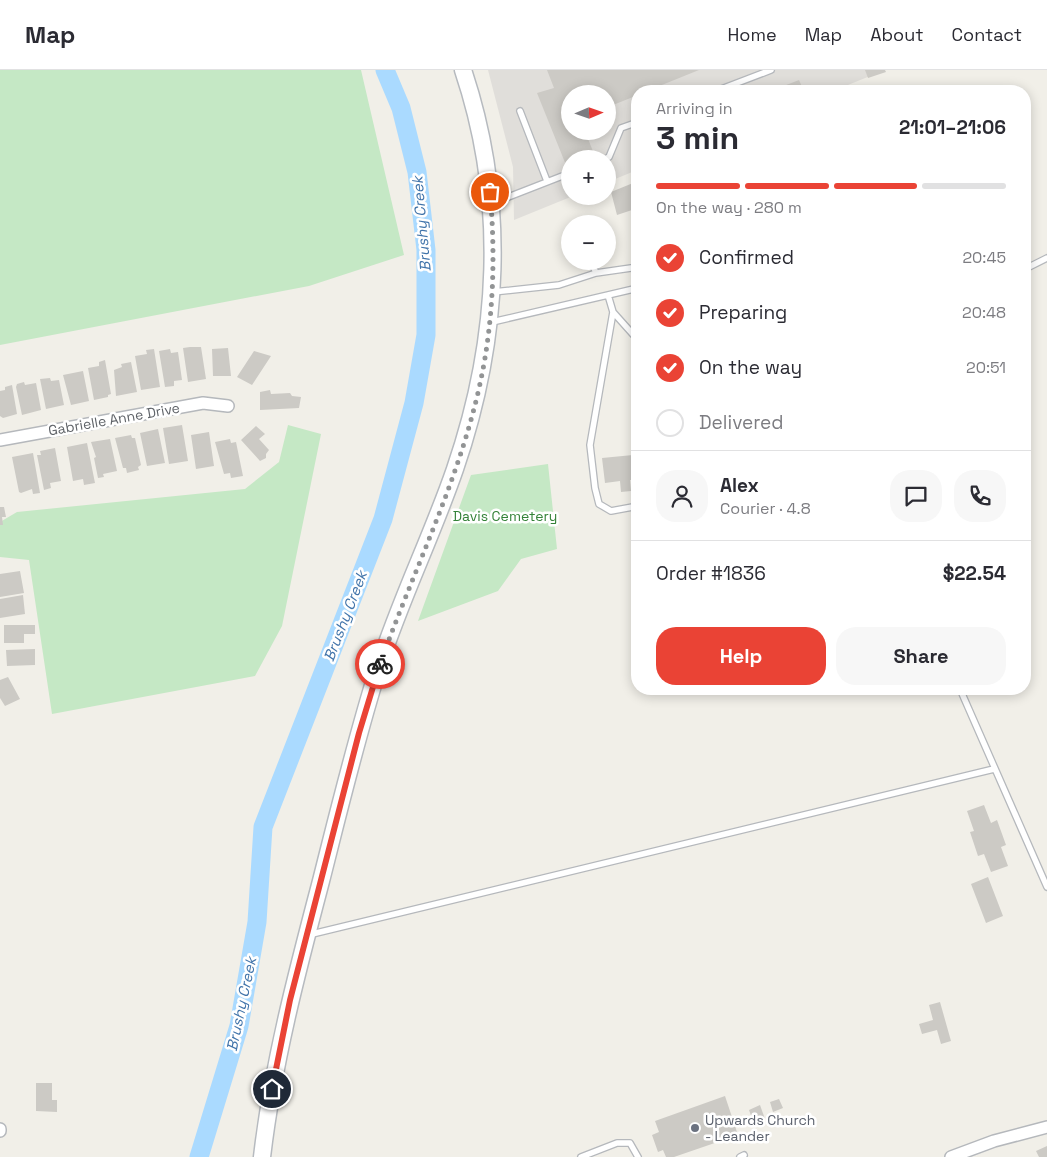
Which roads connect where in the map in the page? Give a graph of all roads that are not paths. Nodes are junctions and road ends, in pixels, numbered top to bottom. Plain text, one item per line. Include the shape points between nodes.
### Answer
1 (463, 70) edge
2 (771, 70) edge
3 (732, 85) edge
4 (520, 111) dead end
5 (631, 124) edge
6 (612, 150) edge
7 (561, 176) edge
8 (547, 181) junction
9 (491, 204) junction
10 (1047, 258) edge
11 (1031, 266) edge
12 (631, 268) edge
13 (595, 270) edge
14 (596, 273) junction
15 (631, 290) edge
16 (492, 292) junction
17 (608, 295) junction
18 (613, 312) junction
19 (490, 323) junction
20 (631, 332) edge
21 (228, 406) dead end
22 (0, 440) edge
23 (631, 507) edge
24 (963, 695) edge
25 (994, 769) junction
26 (1047, 887) edge
27 (307, 935) junction
28 (1047, 1127) edge
29 (262, 1157) edge
30 (581, 1157) edge
31 (638, 1157) edge
32 (952, 1157) edge

1 - 9 main road via 484,146
2 - 3 lane
4 - 8 lane
5 - 6 lane via 621,128
7 - 8 lane
8 - 9 lane
9 - 16 main road via 494,239
10 - 11 lane
12 - 14 lane
13 - 14 lane
14 - 16 lane via 559,285
15 - 17 lane
16 - 19 main road
17 - 18 lane
17 - 19 lane
18 - 20 lane
18 - 23 lane via 590,445 599,504 611,511
19 - 27 main road via 468,425 440,512 379,666
21 - 22 street, Gabrielle Anne Drive via 203,403
24 - 25 lane
25 - 26 lane
25 - 27 lane
27 - 29 main road via 277,1062
28 - 32 street via 994,1140
30 - 31 lane via 617,1143 630,1142

